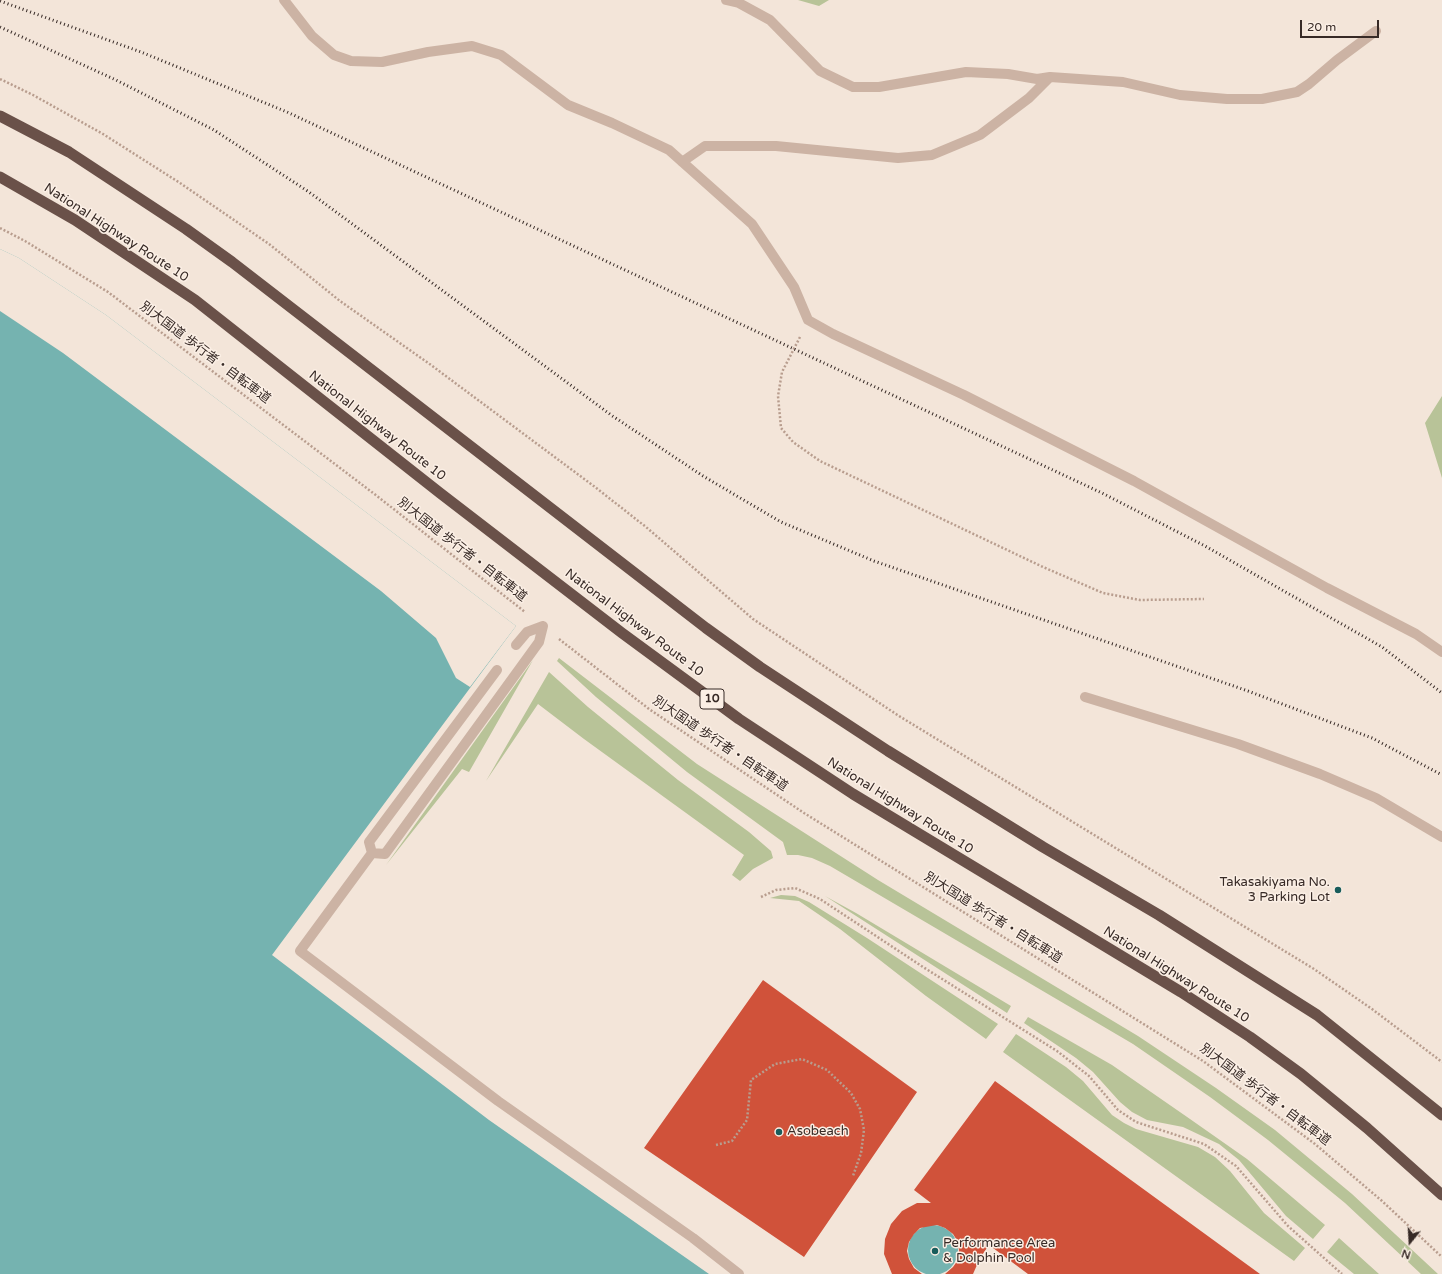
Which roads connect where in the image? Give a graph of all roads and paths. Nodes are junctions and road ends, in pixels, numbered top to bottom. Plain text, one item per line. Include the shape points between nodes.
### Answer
1 (284, 0) edge
2 (726, 0) edge
3 (1376, 31) dead end
4 (1050, 77) junction
5 (0, 79) edge
6 (0, 116) edge
7 (682, 162) junction
8 (0, 177) edge
9 (0, 228) edge
10 (808, 320) junction
11 (1204, 599) dead end
12 (543, 626) junction
13 (516, 645) dead end
14 (1442, 652) edge
15 (497, 670) dead end
16 (1085, 697) dead end
17 (1442, 837) edge
18 (372, 853) junction
19 (761, 896) dead end
20 (1442, 1062) edge
21 (1442, 1115) edge
22 (716, 1146) dead end
23 (853, 1176) dead end
24 (1442, 1195) edge
25 (1442, 1257) edge
26 (739, 1274) edge
27 (1342, 1274) edge

1 - 7 street via 312,36 334,55 351,61 382,62 472,46 501,55 568,104 669,150
2 - 4 street via 740,3 770,20 820,71 853,87 879,87 966,72 1008,74 1037,79
3 - 4 street via 1297,92 1262,98 1227,99 1180,95 1123,82
4 - 7 street via 1029,98 980,135 932,155 898,158 776,146 705,146
5 - 20 path via 33,94 103,134 269,244 340,301 601,491 753,619 898,716 1314,969
6 - 21 highway via 88,164 186,228 760,667 888,751 1159,915 1317,1015
7 - 10 street via 752,224 794,287
8 - 24 highway, National Highway Route 10 / 10 via 76,220 195,300 440,493 739,719 853,794 1181,992 1250,1037 1301,1074 1367,1128
9 - 12 path, 別大国道 歩行者・自転車道 via 108,292 377,496
10 - 11 path via 782,372 778,396 781,428 793,442 820,461 1103,593 1140,600
10 - 14 street via 1134,481 1327,588 1416,634
12 - 13 street via 527,632
12 - 18 street via 539,642 384,854
12 - 25 path, 別大国道 歩行者・自転車道 via 649,709 804,812 1204,1060 1315,1144
15 - 18 street via 369,842
16 - 17 street via 1238,744 1320,774 1376,798
18 - 26 street via 300,951 498,1101 693,1238
19 - 27 path via 776,890 795,888 820,899 1057,1051 1089,1076 1118,1110 1136,1122 1204,1144 1236,1166 1288,1226
22 - 23 path via 732,1142 747,1120 751,1080 774,1064 802,1059 827,1070 851,1093 860,1109 864,1130 861,1153

